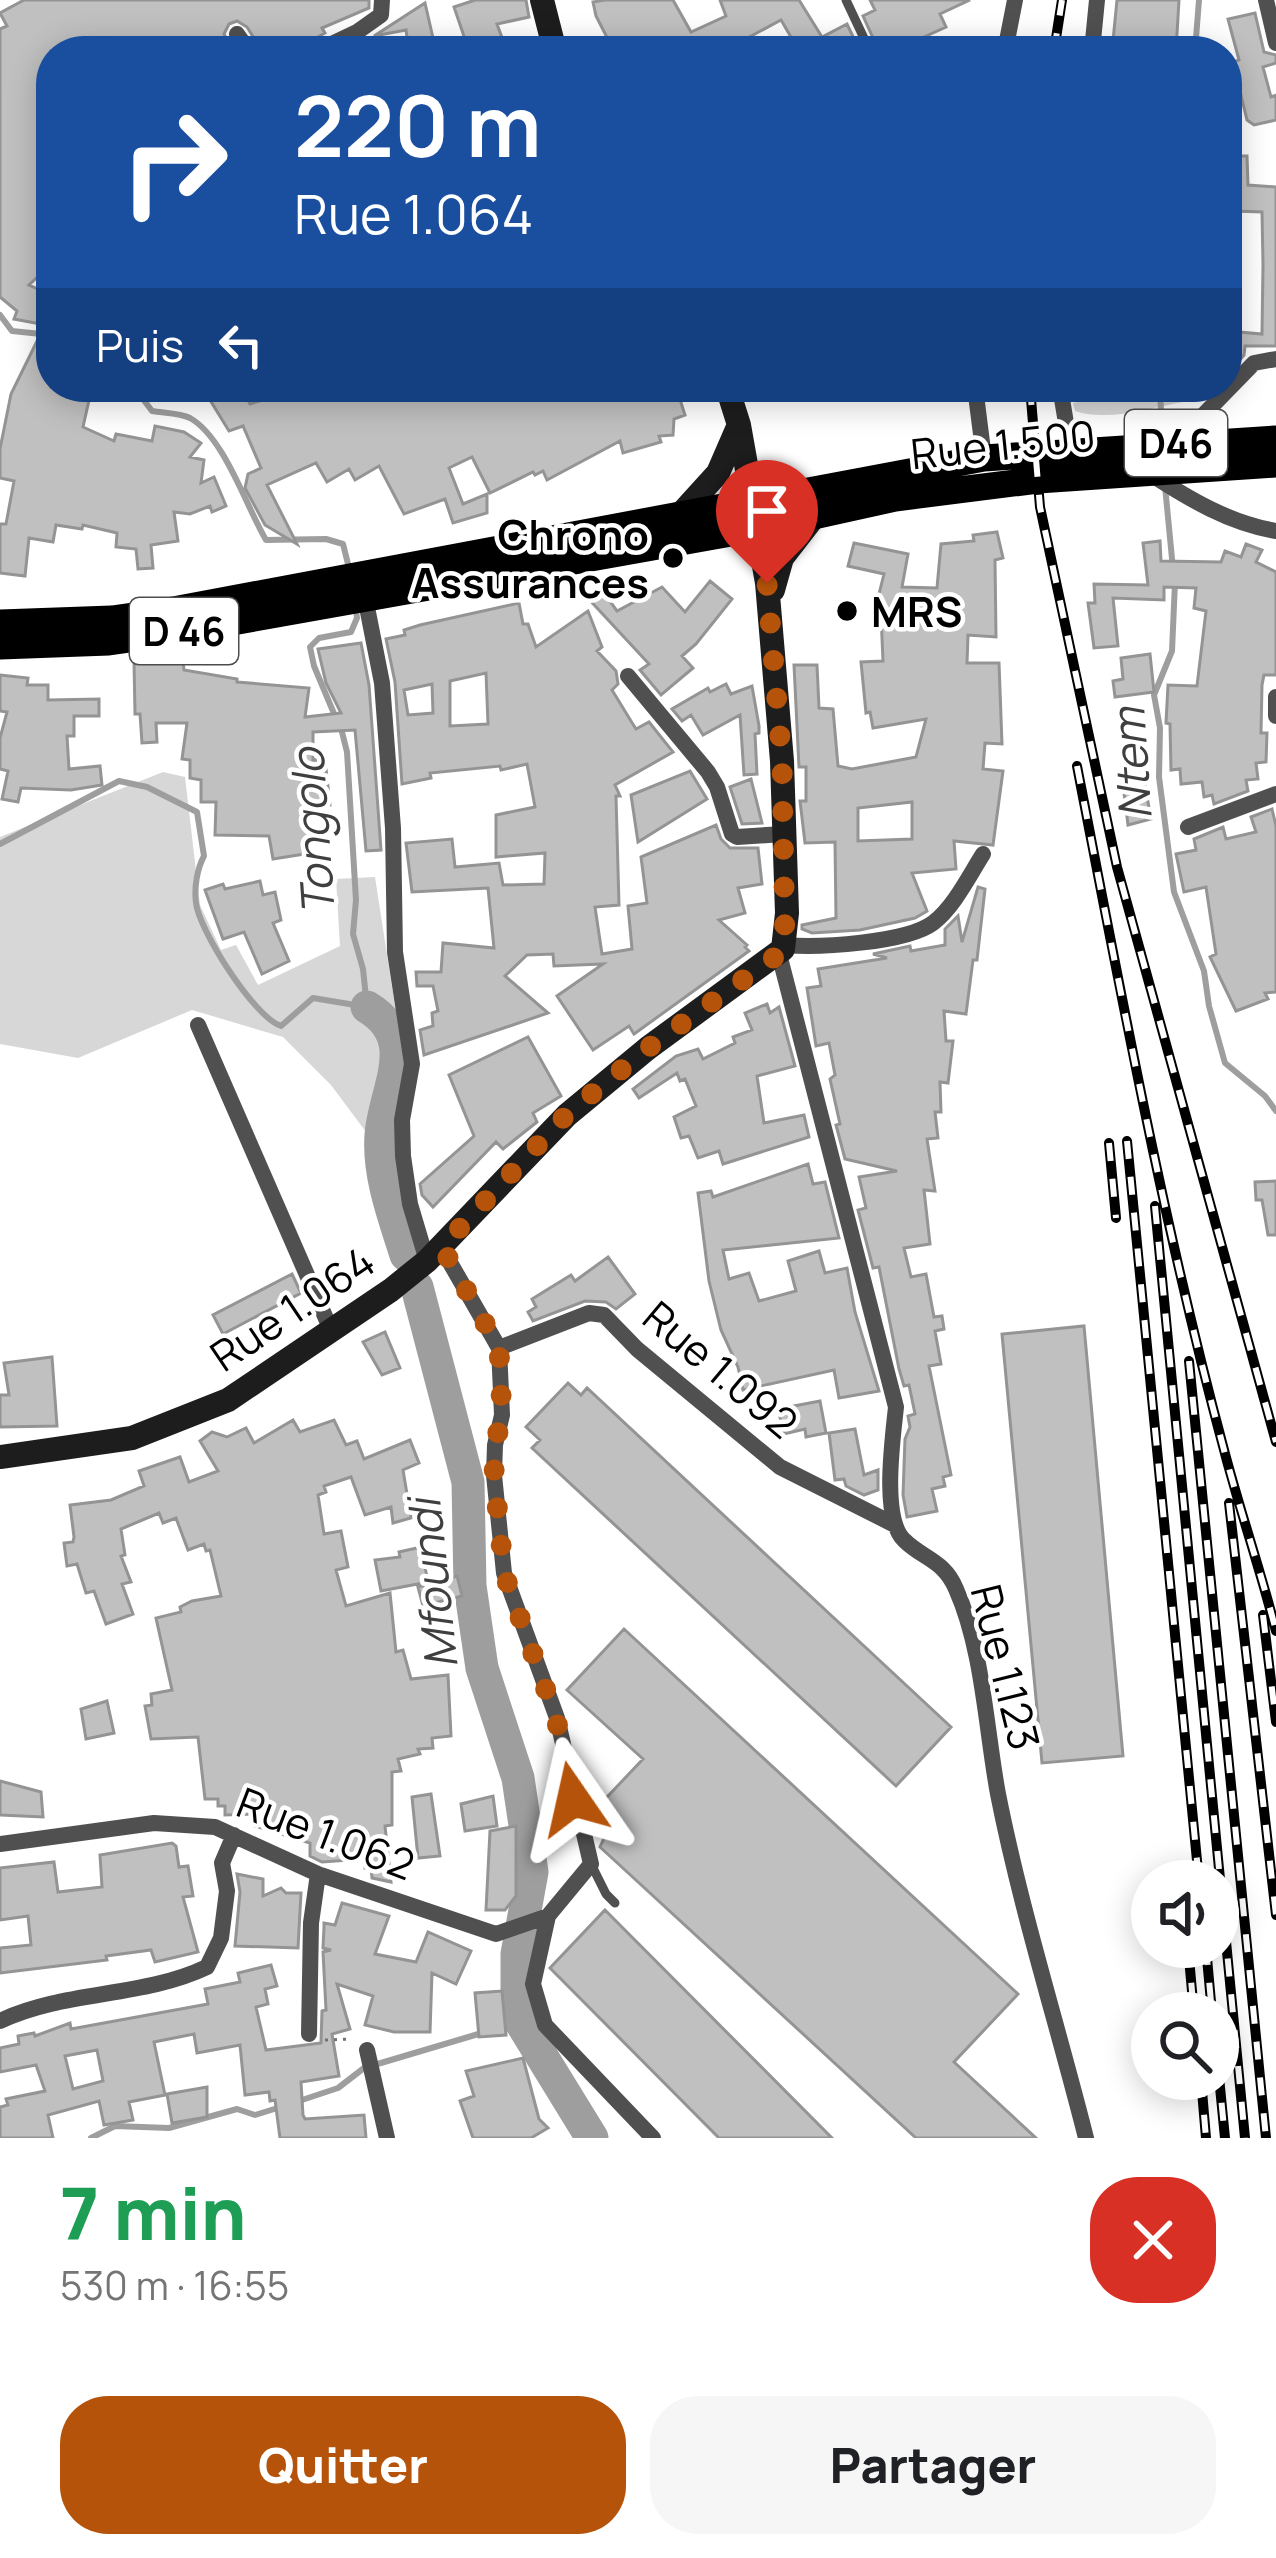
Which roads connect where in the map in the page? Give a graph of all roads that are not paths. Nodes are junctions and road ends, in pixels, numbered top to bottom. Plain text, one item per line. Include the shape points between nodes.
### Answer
1 (382, 0) edge
2 (542, 0) edge
3 (845, 0) edge
4 (1015, 0) edge
5 (1097, 0) edge
6 (1266, 0) edge
7 (349, 36) edge
8 (551, 36) edge
9 (863, 36) edge
10 (1008, 36) edge
11 (1093, 36) edge
12 (1276, 43) edge
13 (1276, 359) edge
14 (1242, 375) edge
15 (732, 402) edge
16 (976, 402) edge
17 (1062, 402) edge
18 (1216, 402) edge
19 (740, 424) junction
20 (1276, 439) edge
21 (1176, 443) junction
22 (1078, 464) junction
23 (1276, 464) edge
24 (983, 471) junction
25 (1149, 473) junction
26 (757, 515) junction
27 (678, 517) junction
28 (813, 518) junction
29 (1276, 532) edge
30 (546, 553) junction
31 (363, 587) junction
32 (770, 622) junction
33 (0, 623) edge
34 (0, 646) edge
35 (628, 676) dead end
36 (1276, 698) edge
37 (1276, 716) edge
38 (1276, 794) edge
39 (1188, 827) dead end
40 (783, 835) junction
41 (983, 854) dead end
42 (782, 949) junction
43 (198, 1025) dead end
44 (434, 1254) junction
45 (331, 1330) junction
46 (499, 1348) junction
47 (0, 1457) edge
48 (895, 1525) junction
49 (234, 1834) junction
50 (0, 1844) edge
51 (591, 1864) junction
52 (318, 1874) junction
53 (615, 1903) dead end
54 (548, 1916) junction
55 (0, 2021) edge
56 (309, 2034) road end
57 (367, 2050) road end
58 (387, 2138) edge
59 (652, 2138) edge
60 (1086, 2138) edge

1 - 7 street via 381,15
2 - 8 main road
3 - 9 lane
4 - 10 street
5 - 11 street
6 - 12 street
13 - 14 street
15 - 19 main road
16 - 24 street
17 - 22 street
18 - 21 street
19 - 26 main road
19 - 27 main road via 718,473
20 - 21 main road, Rue 1.500 / D46
21 - 22 main road, Rue 1.500 / D46
22 - 24 main road, D46
22 - 25 main road, Rue 1.500
23 - 25 main road, Rue 1.500
24 - 26 main road, D46
24 - 28 main road, Rue 1.500 / D 46
25 - 29 street via 1233,520
26 - 27 main road, D 46
26 - 28 main road, D 46
26 - 30 main road, D 46
26 - 32 main road
27 - 30 main road, D 46
28 - 32 main road via 782,558
30 - 31 main road, D 46
31 - 33 main road, D 46 via 112,620
31 - 34 main road, D 46 via 109,643
31 - 44 street via 382,683 395,952 412,1064 403,1156 410,1204
32 - 40 main road
35 - 40 street via 708,772 732,834
36 - 37 street
38 - 39 street
40 - 42 main road
41 - 42 street via 925,928
42 - 44 main road, Rue 1.064 via 567,1114
42 - 48 street via 896,1407
43 - 45 street
44 - 45 main road, Rue 1.064
44 - 46 street
45 - 47 main road, Rue 1.064 via 182,1422 132,1438
46 - 48 street, Rue 1.092 via 589,1313 604,1315 780,1467
46 - 51 street via 494,1475 504,1573 556,1718
48 - 60 street, Rue 1.123 via 956,1588 1011,1849
49 - 50 street, Rue 1.062 via 154,1823
49 - 52 street, Rue 1.062
49 - 55 street via 222,1863 221,1938 207,1966
51 - 53 lane
51 - 54 street
52 - 54 street, Rue 1.062 via 496,1934
52 - 56 street
54 - 59 street via 533,1984 544,2025
57 - 58 street

